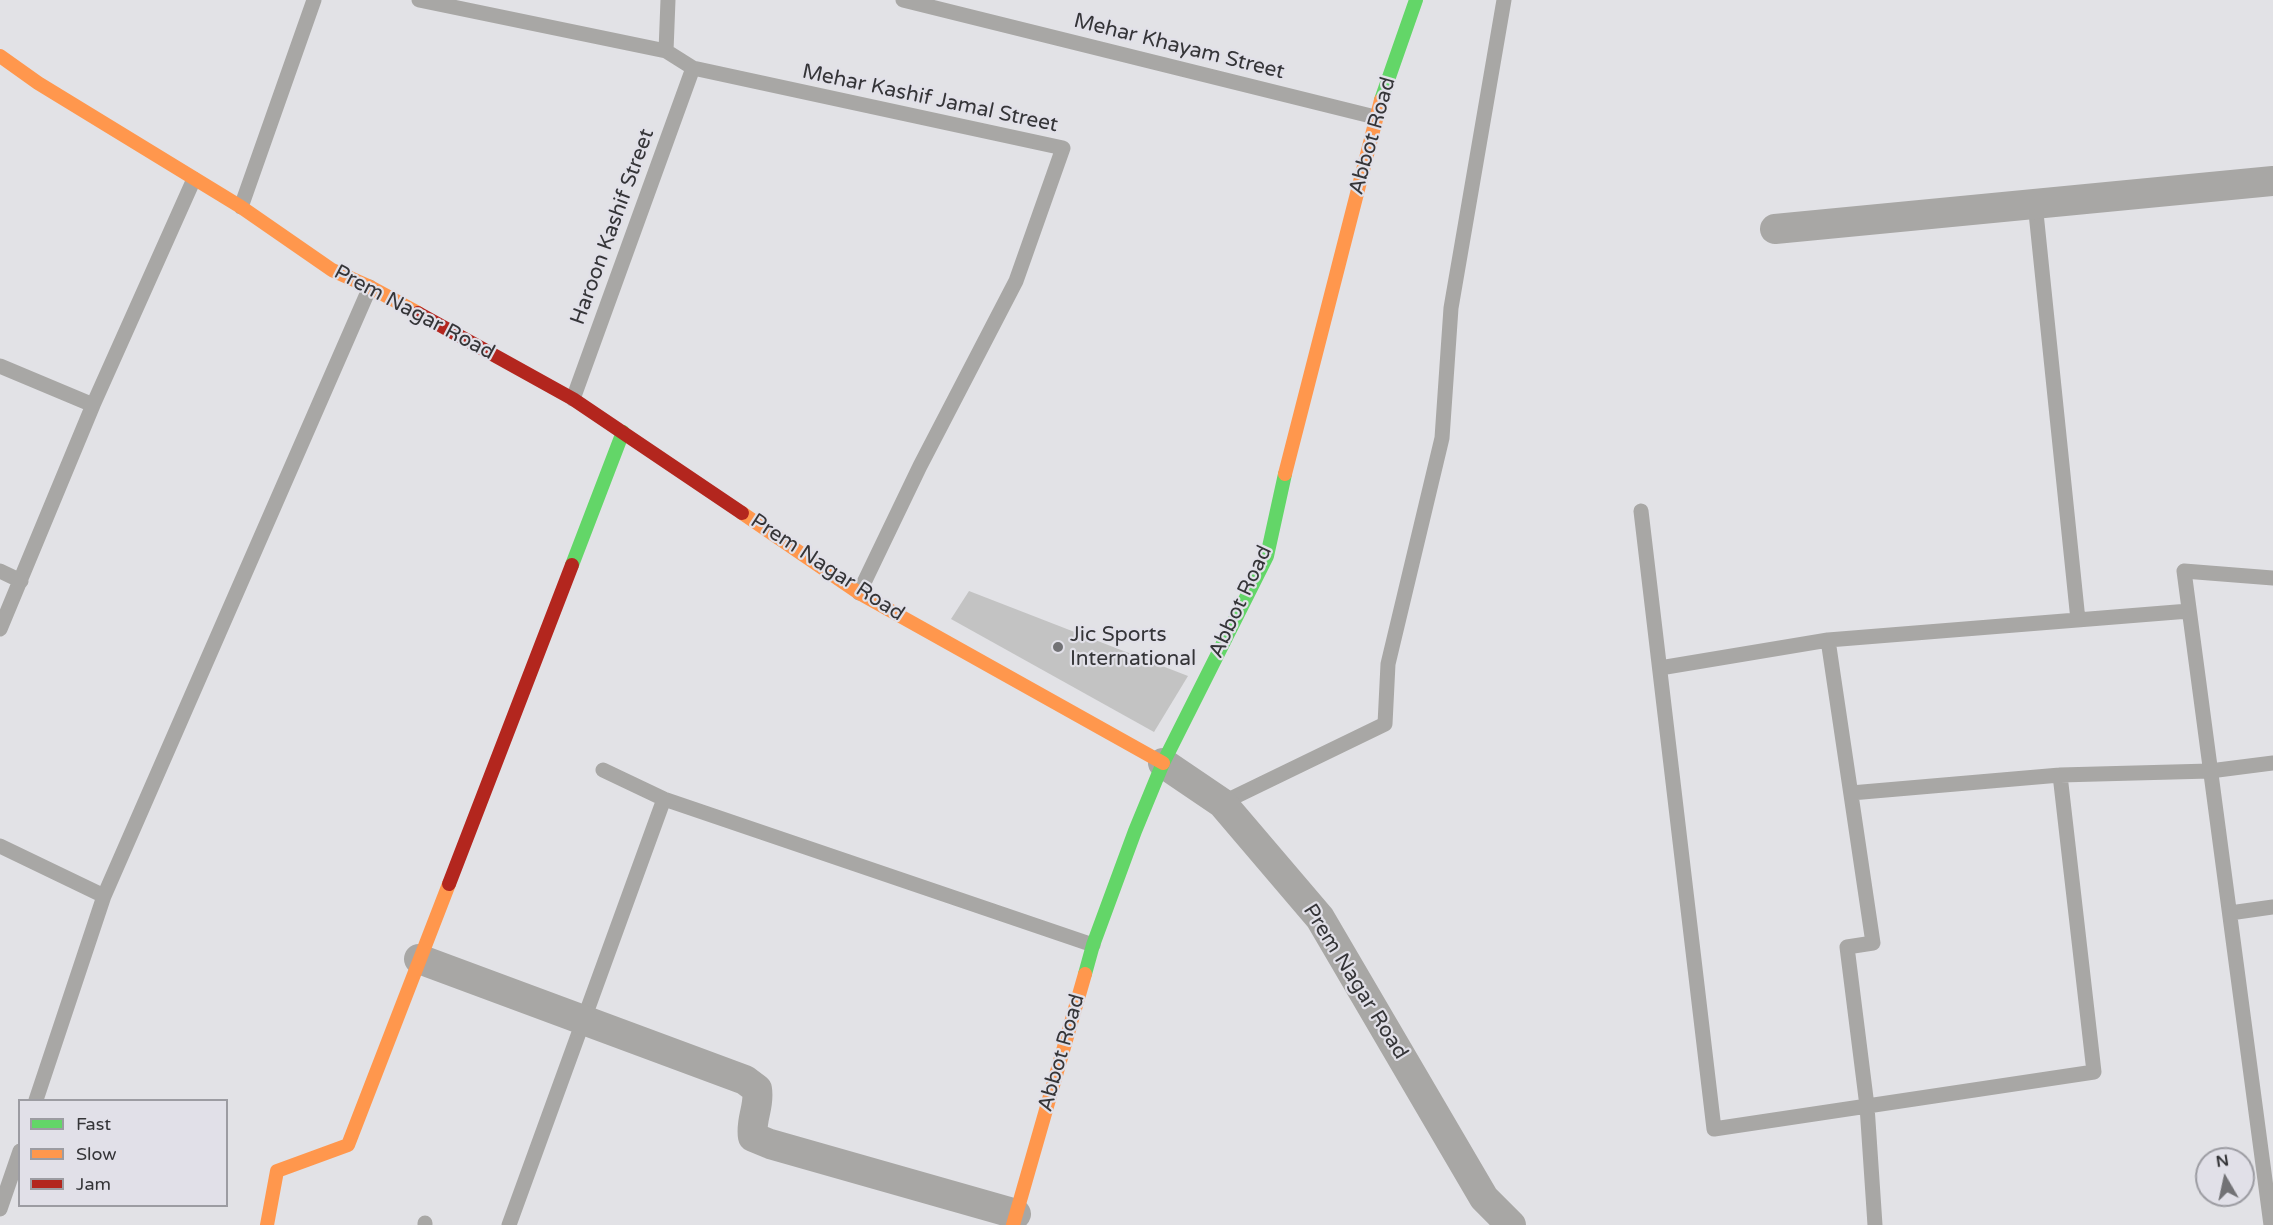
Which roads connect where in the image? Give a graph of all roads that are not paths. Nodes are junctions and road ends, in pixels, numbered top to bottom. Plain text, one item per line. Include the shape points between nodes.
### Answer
1 (314, 0) edge
2 (419, 0) edge
3 (668, 0) edge
4 (903, 0) edge
5 (1416, 0) edge
6 (1504, 0) edge
7 (666, 51) junction
8 (0, 56) edge
9 (693, 68) junction
10 (1375, 117) junction
11 (194, 178) junction
12 (2273, 181) edge
13 (2035, 203) junction
14 (242, 207) junction
15 (1775, 229) dead end
16 (370, 287) junction
17 (0, 366) edge
18 (573, 399) junction
19 (93, 405) junction
20 (623, 432) junction
21 (1641, 511) dead end
22 (0, 571) edge
23 (2273, 578) edge
24 (21, 580) junction
25 (859, 594) junction
26 (2189, 611) junction
27 (2078, 620) junction
28 (0, 629) edge
29 (1828, 639) junction
30 (1660, 668) junction
31 (1163, 763) junction
32 (2273, 763) edge
33 (603, 770) dead end
34 (2210, 771) junction
35 (2060, 775) junction
36 (1851, 793) junction
37 (664, 800) junction
38 (1222, 803) junction
39 (0, 846) edge
40 (104, 896) junction
41 (2273, 907) edge
42 (2229, 914) junction
43 (1093, 945) junction
44 (419, 959) junction
45 (583, 1022) junction
46 (37, 1099) edge
47 (1867, 1106) junction
48 (18, 1156) edge
49 (0, 1209) edge
50 (1014, 1220) edge
51 (267, 1225) edge
52 (509, 1225) edge
53 (1511, 1225) edge
54 (1875, 1225) edge
55 (2271, 1225) edge

1 - 14 lane
2 - 7 lane, Mehar Kashif Jamal Street
3 - 7 lane
4 - 10 lane, Mehar Khayam Street
5 - 10 street, Abbot Road
6 - 38 lane via 1451,308 1442,438 1388,664 1385,724
7 - 9 lane, Mehar Kashif Jamal Street
8 - 11 street, Prem Nagar Road
9 - 18 lane, Haroon Kashif Street
9 - 25 lane, Mehar Kashif Jamal Street via 1063,148 1016,281
10 - 31 street, Abbot Road via 1267,556
11 - 14 street, Prem Nagar Road
11 - 19 lane
12 - 13 street
13 - 15 street
13 - 27 lane
14 - 16 street, Prem Nagar Road via 332,270
16 - 18 street, Prem Nagar Road
16 - 40 lane
17 - 19 lane
18 - 20 street, Prem Nagar Road
19 - 24 lane
20 - 25 street, Prem Nagar Road
20 - 44 street
21 - 30 lane
22 - 24 lane
23 - 26 lane via 2184,571
24 - 28 lane
25 - 31 street, Prem Nagar Road
26 - 27 lane
26 - 34 lane
27 - 29 lane
29 - 30 lane
29 - 36 lane
30 - 47 lane via 1714,1129
31 - 38 street, Prem Nagar Road
31 - 43 street, Abbot Road
32 - 34 lane
33 - 37 lane
34 - 35 lane
34 - 42 lane
35 - 36 lane
35 - 47 lane via 2094,1072
36 - 47 lane via 1873,943 1847,947
37 - 43 lane
37 - 45 lane
38 - 53 street, Prem Nagar Road via 1320,918 1484,1198
39 - 40 lane
40 - 46 lane
41 - 42 lane
42 - 55 lane
43 - 50 street, Abbot Road
44 - 45 street
44 - 51 street via 348,1145 277,1171
45 - 50 street via 745,1080 757,1089 759,1100 751,1128 753,1137
45 - 52 lane
47 - 54 lane
48 - 49 lane

